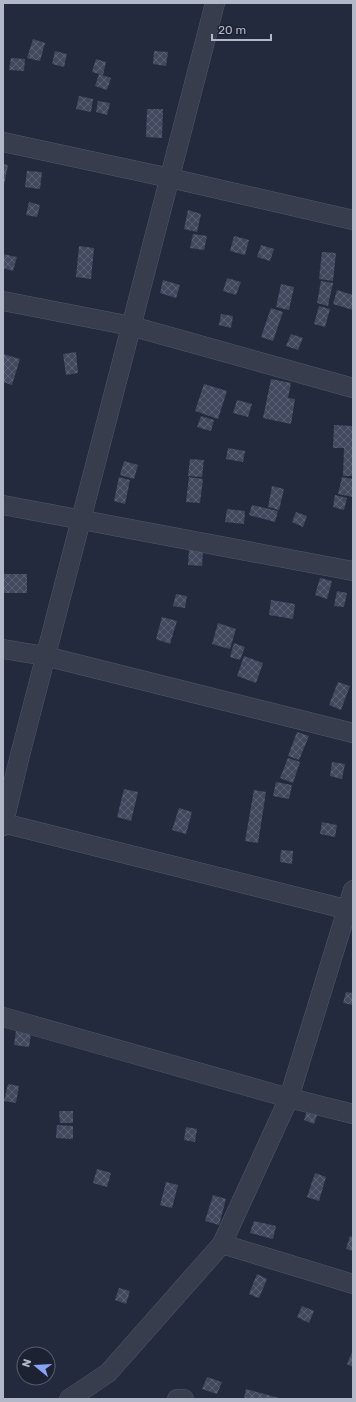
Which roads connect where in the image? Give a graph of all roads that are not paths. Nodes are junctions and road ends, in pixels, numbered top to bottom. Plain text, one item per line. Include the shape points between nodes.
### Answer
1 (215, 3) edge
2 (3, 142) edge
3 (170, 178) junction
4 (353, 220) edge
5 (3, 301) edge
6 (131, 326) junction
7 (353, 388) edge
8 (3, 505) edge
9 (81, 521) junction
10 (353, 571) edge
11 (3, 650) edge
12 (45, 656) junction
13 (353, 733) edge
14 (3, 824) edge
15 (353, 890) edge
16 (350, 910) edge
17 (3, 1017) edge
18 (289, 1098) junction
19 (353, 1114) edge
20 (222, 1244) junction
21 (353, 1284) edge
22 (69, 1399) edge
23 (177, 1399) edge
24 (184, 1399) edge

1 - 3 street
2 - 3 street
3 - 4 street
3 - 6 street
5 - 6 street
6 - 7 street
6 - 9 street
8 - 9 street
9 - 10 street
9 - 12 street
11 - 12 street
12 - 13 street
12 - 14 street
14 - 16 street
15 - 16 street
16 - 18 street
17 - 18 street
18 - 19 street
18 - 20 street
20 - 21 street
20 - 22 street via 108,1373
23 - 24 street

